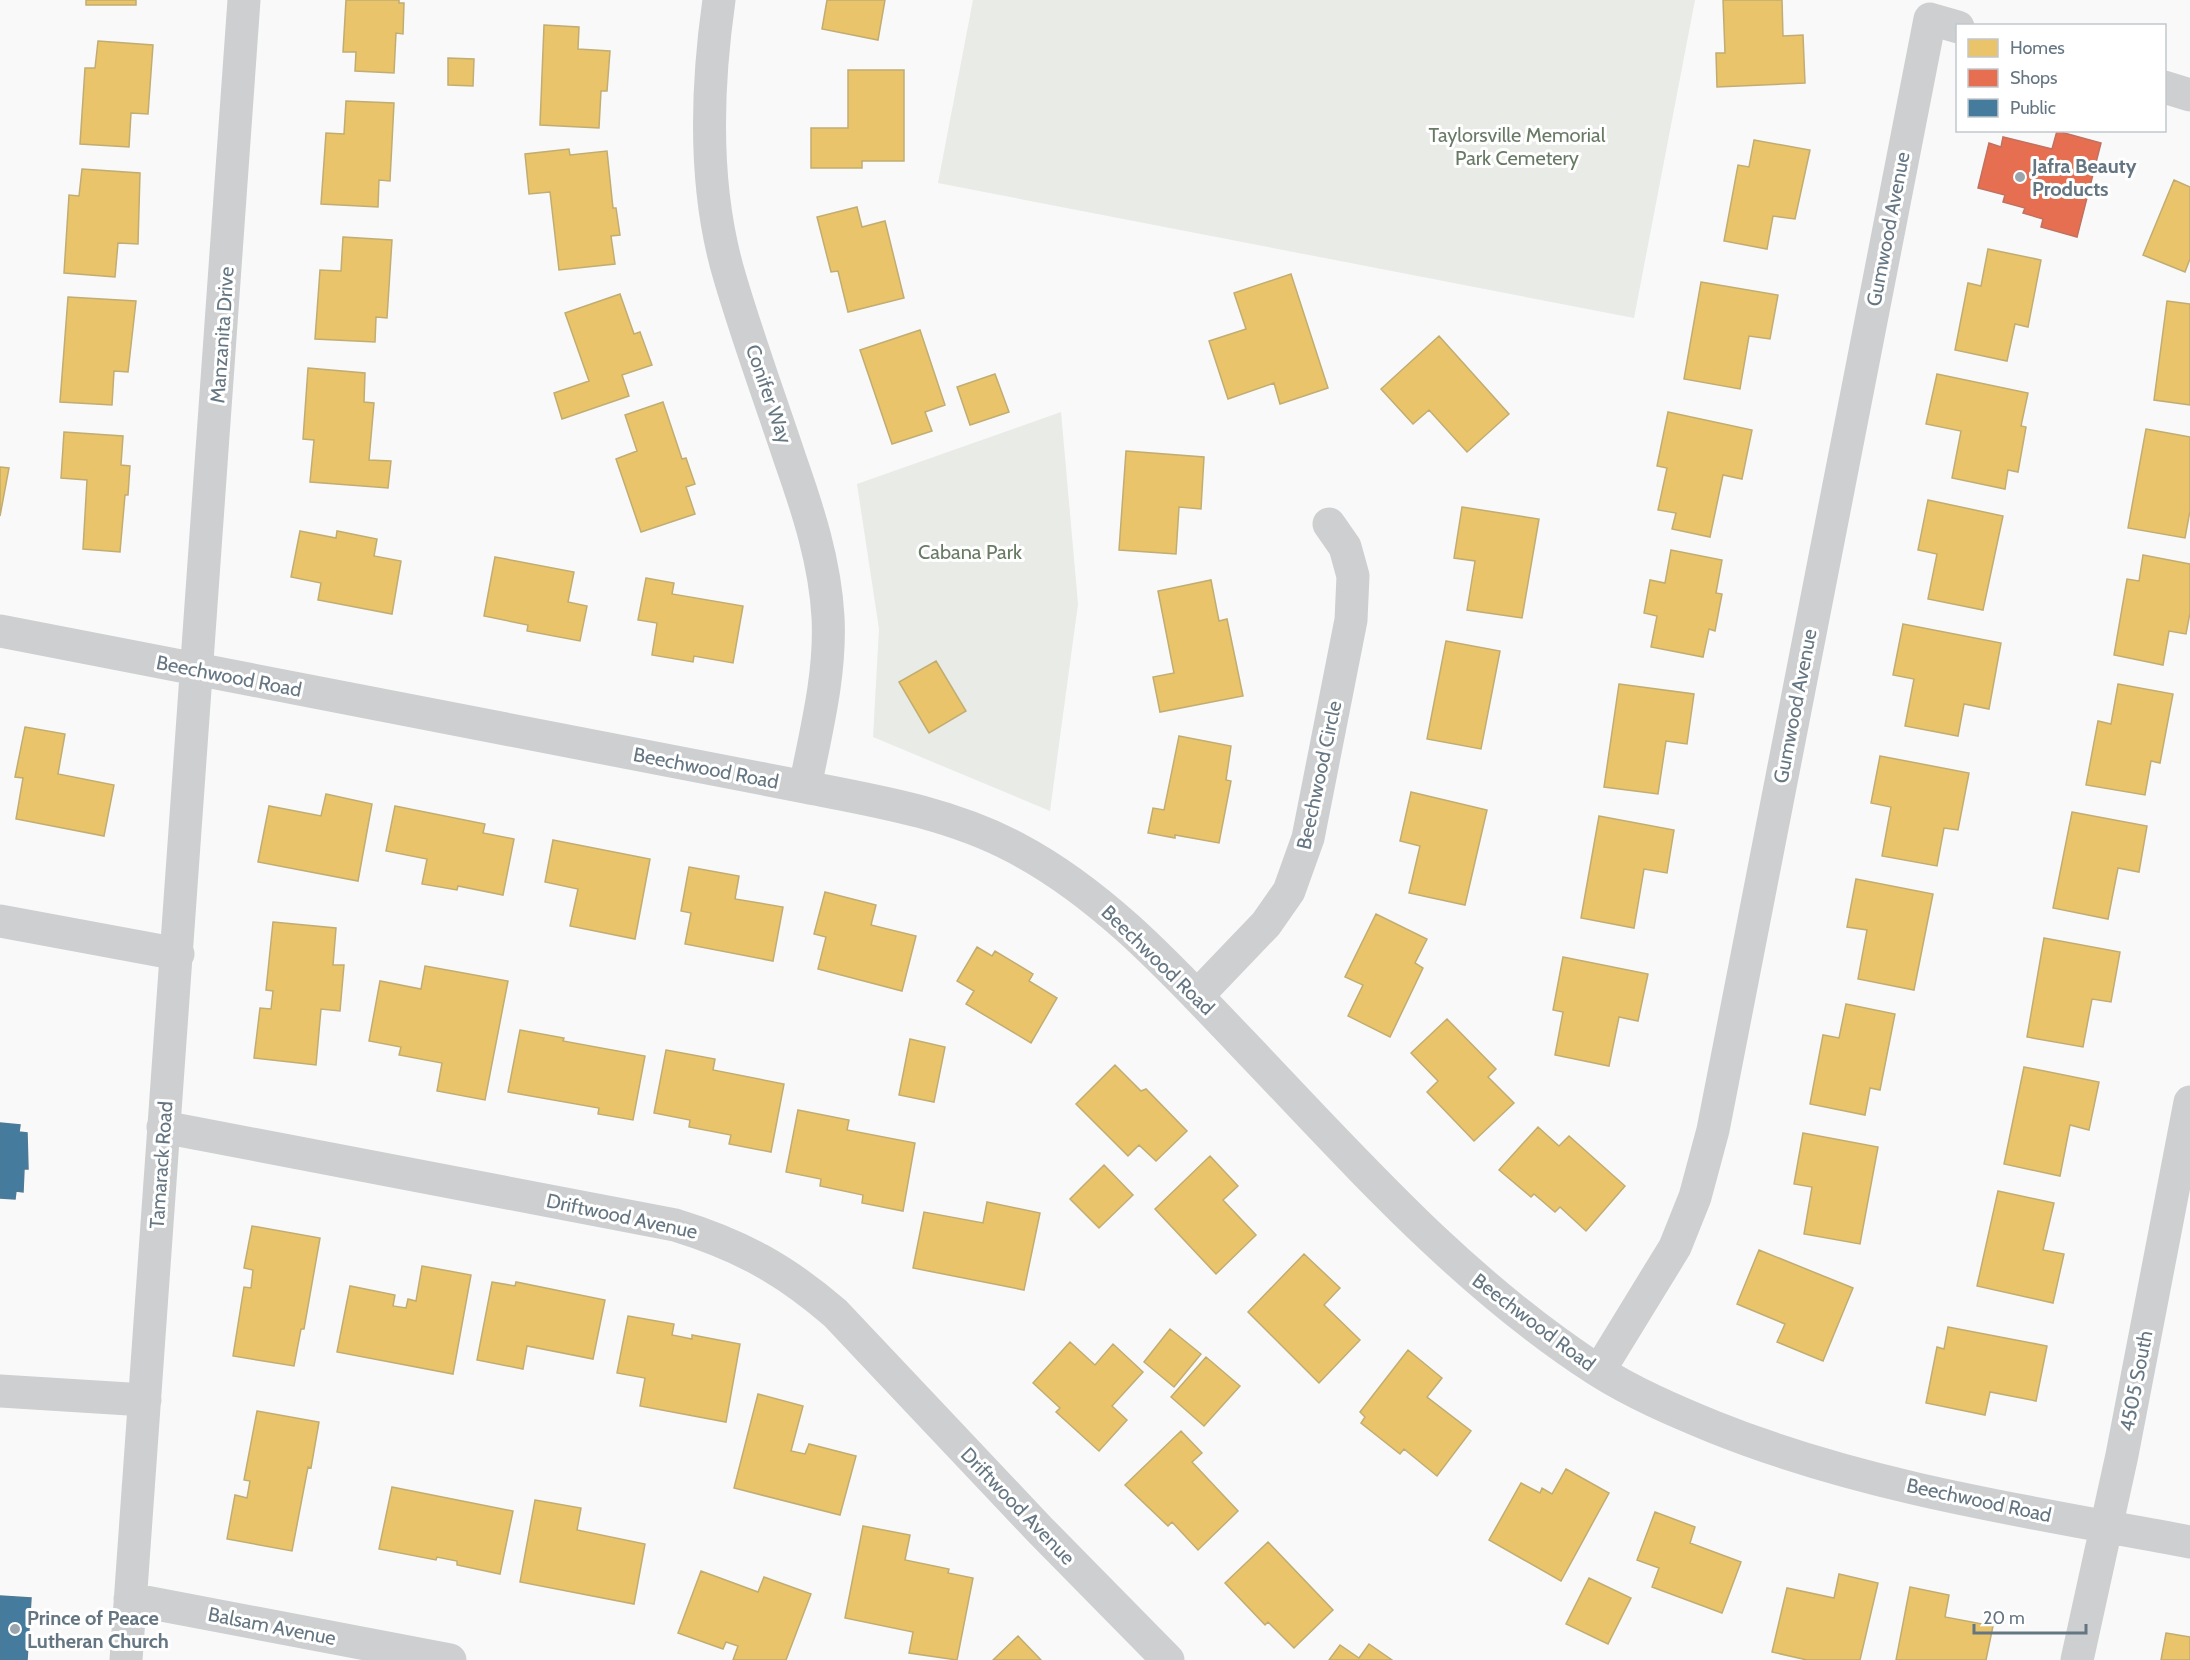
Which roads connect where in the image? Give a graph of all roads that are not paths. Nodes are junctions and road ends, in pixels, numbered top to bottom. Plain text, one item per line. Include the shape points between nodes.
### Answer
1 (244, 0) edge
2 (719, 0) edge
3 (1944, 23) edge
4 (2166, 88) edge
5 (2190, 94) edge
6 (1329, 524) dead end
7 (0, 631) edge
8 (197, 670) junction
9 (805, 787) junction
10 (0, 921) edge
11 (178, 954) junction
12 (1197, 996) junction
13 (2190, 1102) edge
14 (163, 1127) junction
15 (1599, 1371) junction
16 (0, 1391) edge
17 (145, 1400) junction
18 (2106, 1526) junction
19 (2190, 1542) edge
20 (130, 1599) junction
21 (126, 1660) edge
22 (450, 1660) edge
23 (1168, 1660) edge
24 (2078, 1660) edge

1 - 8 street, Manzanita Drive
2 - 9 street, Conifer Way via 712,48 709,122 713,201 729,277 821,558 828,618 825,679
3 - 15 street, Gumwood Avenue via 1713,1130 1695,1197 1675,1247
4 - 5 street
6 - 12 street, Beechwood Circle via 1345,547 1353,576 1351,620 1305,848 1289,891 1266,924
7 - 8 street, Beechwood Road
8 - 9 street, Beechwood Road
8 - 11 street, Tamarack Road
9 - 12 street, Beechwood Road via 920,810 1014,847 1064,876 1110,910
10 - 11 street
11 - 14 street, Tamarack Road
12 - 15 street, Beechwood Road via 1396,1204 1488,1291
13 - 18 street, 4505 South
14 - 17 street, Tamarack Road
14 - 23 street, Driftwood Avenue via 665,1223 746,1251 804,1286 835,1313
15 - 18 street, Beechwood Road via 1677,1412 1755,1444 1841,1471
16 - 17 street
17 - 20 street, Tamarack Road
18 - 19 street, Beechwood Road
18 - 24 street, 4505 South
20 - 21 street, Tamarack Road
20 - 22 street, Balsam Avenue

